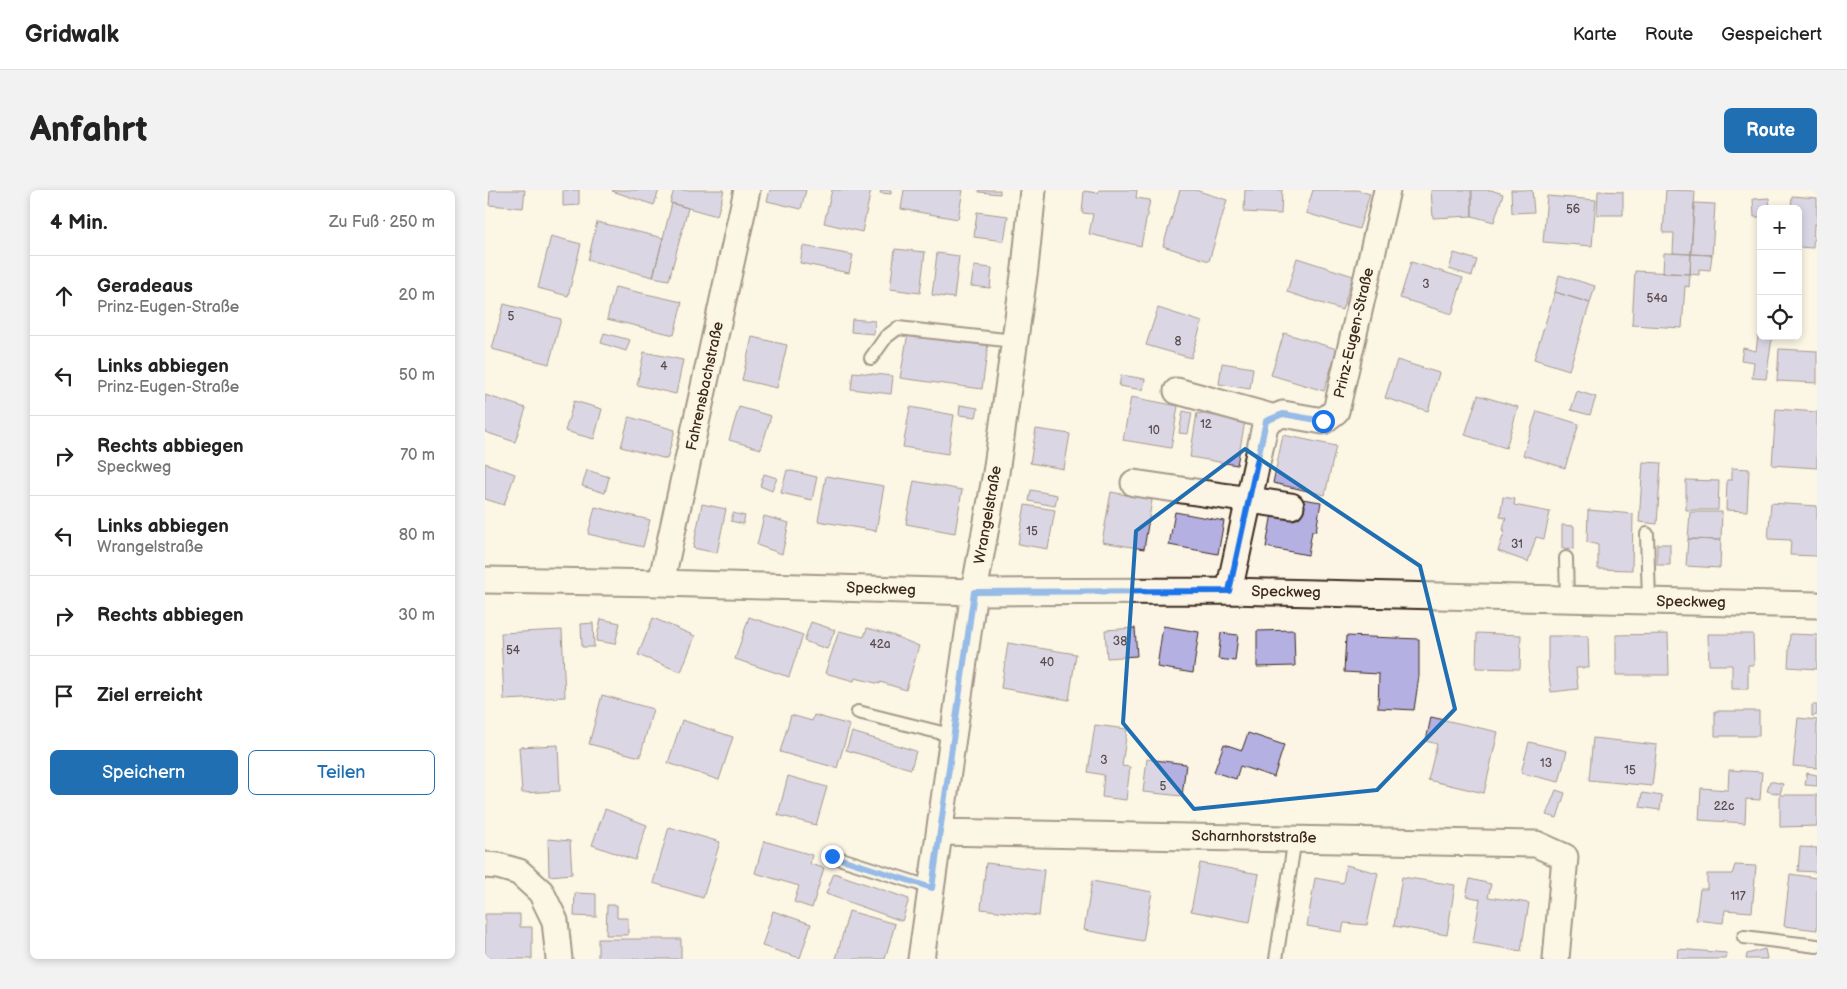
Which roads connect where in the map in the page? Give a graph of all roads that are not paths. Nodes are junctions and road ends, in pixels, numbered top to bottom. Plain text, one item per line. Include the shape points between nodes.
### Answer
1 (747, 190) edge
2 (1033, 190) edge
3 (1387, 190) edge
4 (1014, 341) junction
5 (871, 358) dead end
6 (1177, 391) dead end
7 (1275, 418) junction
8 (1134, 483) dead end
9 (1248, 501) junction
10 (1291, 506) dead end
11 (1647, 534) dead end
12 (1567, 558) dead end
13 (485, 580) edge
14 (661, 583) junction
15 (1229, 591) junction
16 (974, 592) junction
17 (1567, 599) junction
18 (1649, 601) junction
19 (1817, 605) edge
20 (857, 712) dead end
21 (954, 736) junction
22 (941, 832) junction
23 (1295, 838) junction
24 (832, 856) dead end
25 (485, 866) edge
26 (932, 888) junction
27 (1744, 937) dead end
28 (1817, 946) edge
29 (559, 959) edge
30 (921, 959) edge
31 (1277, 959) edge
32 (1556, 959) edge

1 - 14 street, Fahrensbachstraße
2 - 4 street, Wrangelstraße
3 - 7 street, Prinz-Eugen-Straße via 1336,411 1323,421 1283,414
4 - 5 lane via 898,328
4 - 16 street, Wrangelstraße via 996,473
6 - 7 street, Prinz-Eugen-Straße
7 - 9 street via 1266,421
8 - 9 street
9 - 10 street
9 - 15 street
11 - 18 lane
12 - 17 lane
13 - 14 street, Speckweg
14 - 16 street, Speckweg
15 - 16 street, Speckweg
15 - 17 street, Speckweg
16 - 21 street, Wrangelstraße
17 - 18 street, Speckweg
18 - 19 street, Speckweg
20 - 21 lane
21 - 22 street, Wrangelstraße
22 - 23 street, Scharnhorststraße
22 - 26 street, Wrangelstraße
23 - 31 lane
23 - 32 street, Scharnhorststraße via 1536,844 1565,857
24 - 26 lane
25 - 29 street via 519,872 541,892 555,921
26 - 30 street, Wrangelstraße
27 - 28 lane

